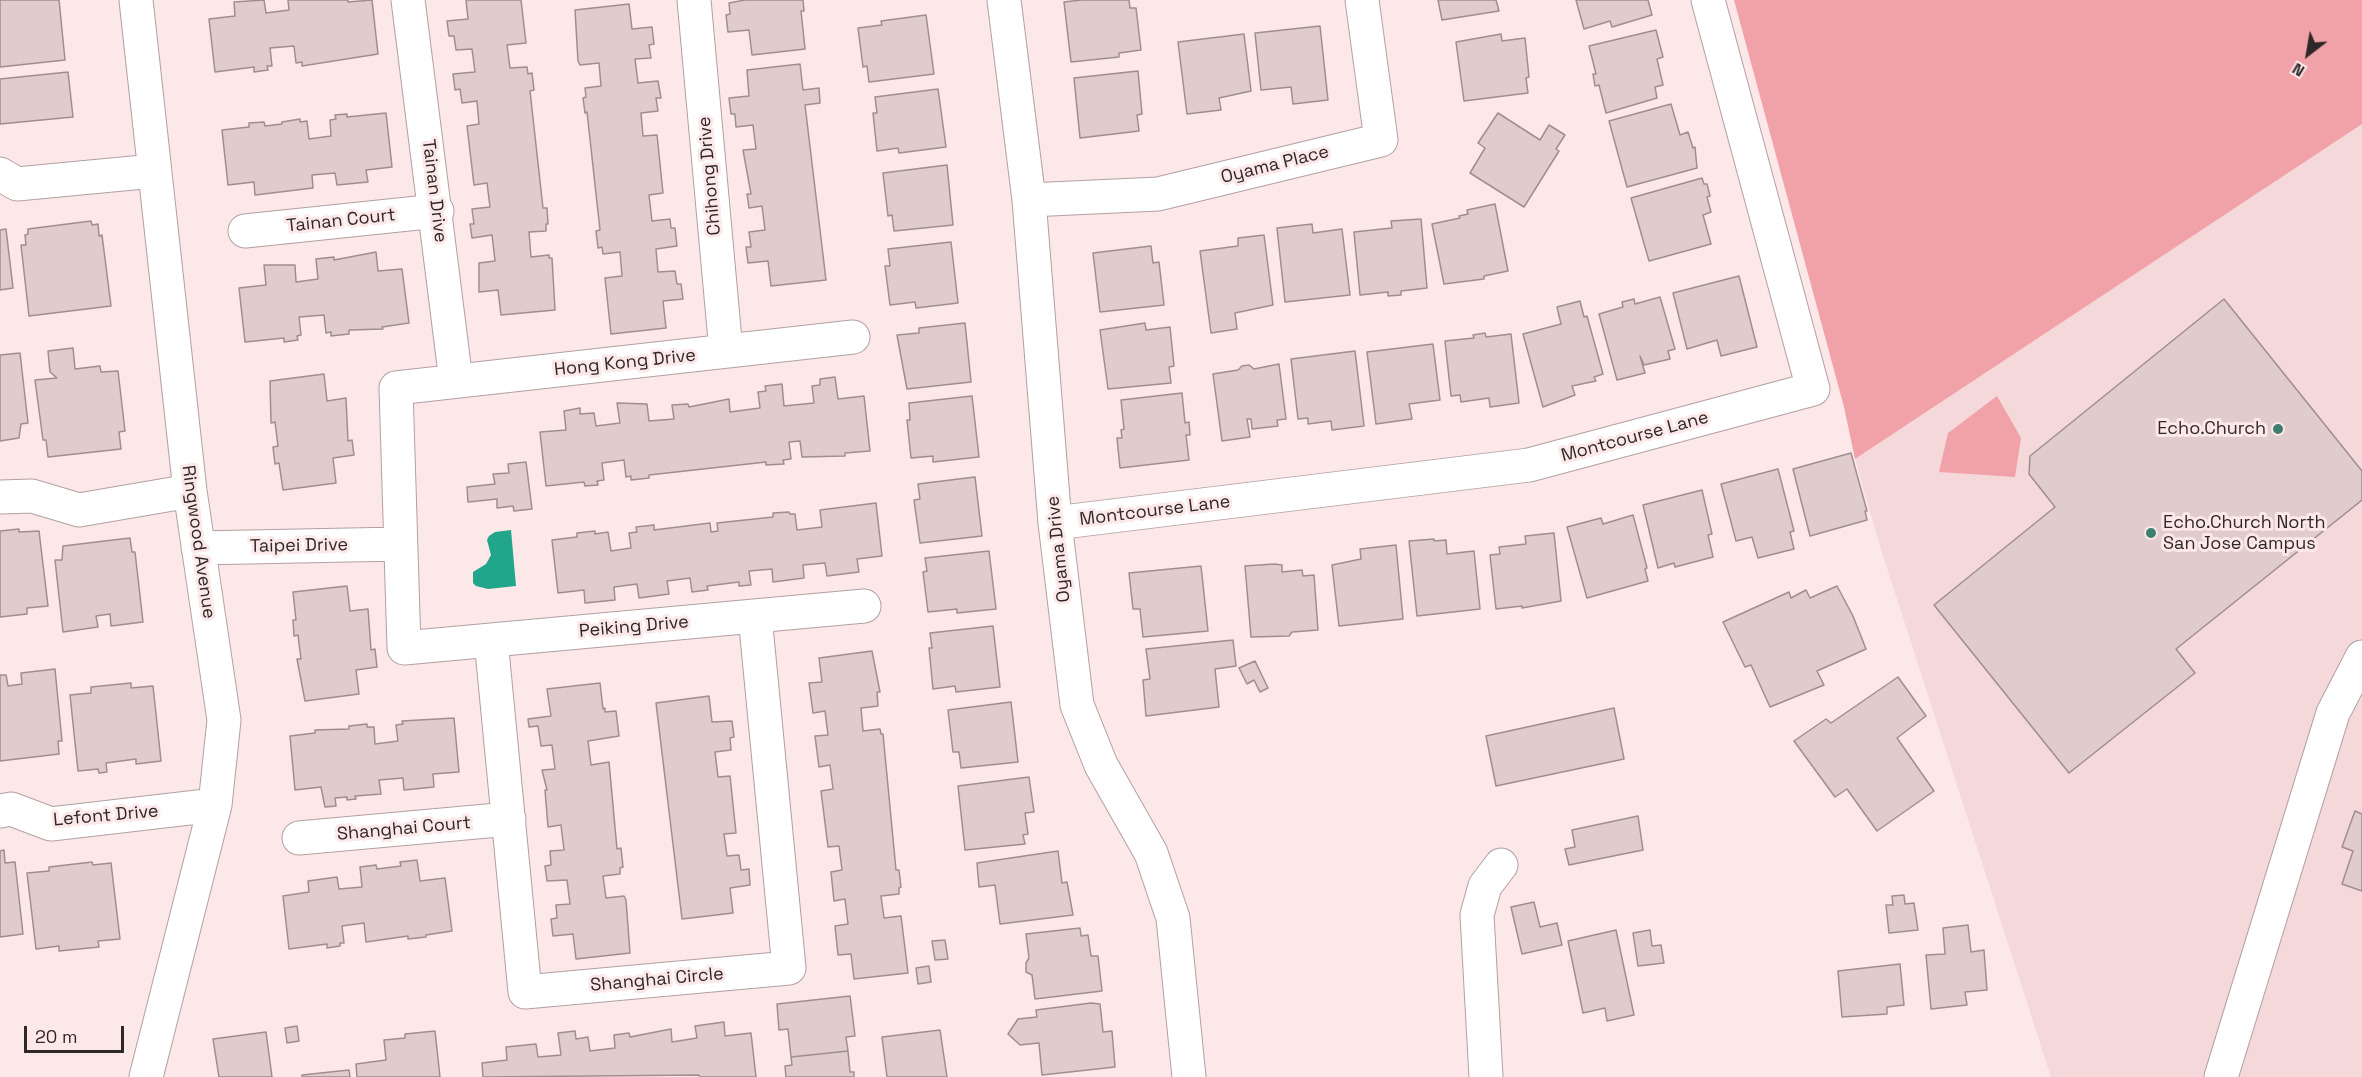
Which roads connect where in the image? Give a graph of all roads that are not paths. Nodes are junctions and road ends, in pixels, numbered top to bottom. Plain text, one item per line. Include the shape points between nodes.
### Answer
1 (136, 0) edge
2 (408, 0) edge
3 (694, 0) edge
4 (1004, 0) edge
5 (1362, 0) edge
6 (1708, 0) edge
7 (154, 171) junction
8 (0, 174) edge
9 (1029, 200) junction
10 (437, 211) junction
11 (245, 231) dead end
12 (853, 337) dead end
13 (726, 351) junction
14 (456, 381) junction
15 (190, 491) junction
16 (0, 497) edge
17 (1055, 523) junction
18 (400, 543) junction
19 (198, 548) junction
20 (864, 606) dead end
21 (755, 616) junction
22 (491, 640) junction
23 (2362, 657) edge
24 (215, 805) junction
25 (0, 811) edge
26 (508, 819) junction
27 (299, 838) dead end
28 (1501, 865) dead end
29 (146, 1077) edge
30 (1190, 1077) edge
31 (1486, 1077) edge
32 (2221, 1077) edge

1 - 7 street, Ringwood Avenue
2 - 10 street, Tainan Drive
3 - 13 street, Chihong Drive
4 - 9 street, Oyama Drive
5 - 9 street, Oyama Place via 1381,140 1158,194
6 - 17 street, Montcourse Lane via 1813,389 1529,465
7 - 8 street via 17,184
7 - 15 street, Ringwood Avenue
9 - 17 street, Oyama Drive
10 - 11 street, Tainan Court
10 - 14 street, Tainan Drive
12 - 13 street, Hong Kong Drive
13 - 14 street, Hong Kong Drive
14 - 18 street, Hong Kong Drive via 396,388
15 - 16 street via 79,510 32,496
15 - 19 street, Ringwood Avenue
17 - 30 street, Oyama Drive via 1077,705 1101,765 1151,853 1173,918
18 - 19 street, Taipei Drive
18 - 22 street, Peiking Drive via 404,648
19 - 24 street, Ringwood Avenue via 224,720
20 - 21 street, Peiking Drive
21 - 22 street, Peiking Drive
21 - 26 street, Shanghai Circle via 789,968 525,992
22 - 26 street, Shanghai Circle
23 - 32 street via 2333,713
24 - 25 street, Lefont Drive via 51,824 11,810
24 - 29 street, Ringwood Avenue
26 - 27 street, Shanghai Court
28 - 31 street via 1485,886 1477,915

